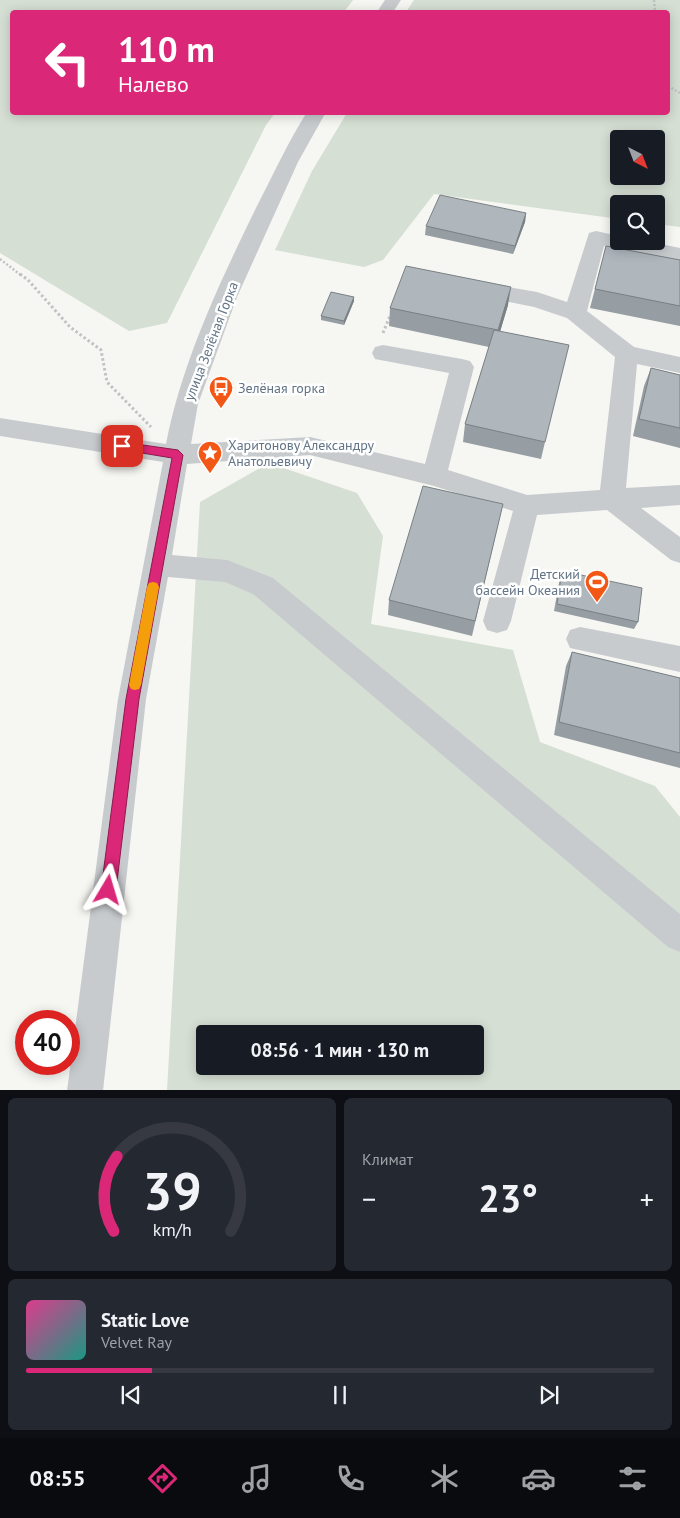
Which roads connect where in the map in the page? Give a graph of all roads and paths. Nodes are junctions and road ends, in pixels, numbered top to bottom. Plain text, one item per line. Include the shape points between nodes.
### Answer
1 (315, 115) edge
2 (680, 255) edge
3 (0, 259) edge
4 (454, 284) edge
5 (392, 310) edge
6 (575, 313) junction
7 (384, 353) joint
8 (627, 354) junction
9 (680, 365) edge
10 (0, 428) edge
11 (178, 455) junction
12 (434, 476) junction
13 (680, 495) edge
14 (612, 500) junction
15 (527, 505) junction
16 (680, 552) edge
17 (157, 564) junction
18 (496, 621) dead end
19 (580, 639) dead end
20 (680, 659) edge
21 (680, 935) edge
22 (85, 1090) edge

1 - 11 street, улица Зелёная Горка via 253,235 200,362 186,404
2 - 6 street via 596,238
3 - 11 path via 28,280 70,327 101,350 107,382
4 - 6 street via 537,300
5 - 7 path via 381,338
6 - 8 street
7 - 12 street via 462,367
8 - 9 street
8 - 14 street
10 - 11 street
11 - 12 street via 268,438
11 - 17 street, улица Зелёная Горка
12 - 15 street
13 - 14 street
14 - 15 street
14 - 16 street
15 - 18 street
17 - 21 street via 227,571 263,586
17 - 22 street, улица Зелёная Горка via 132,699
19 - 20 street

